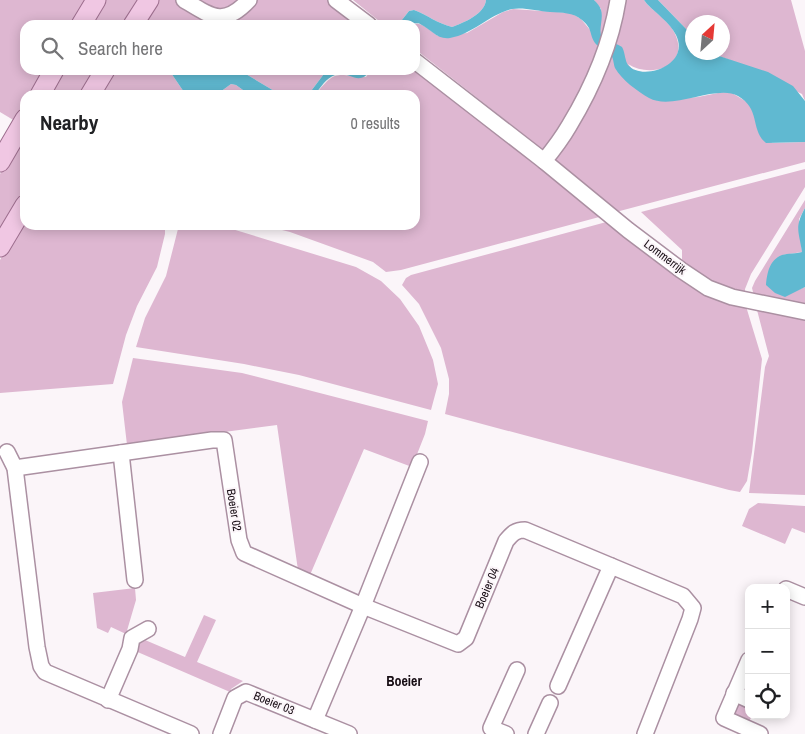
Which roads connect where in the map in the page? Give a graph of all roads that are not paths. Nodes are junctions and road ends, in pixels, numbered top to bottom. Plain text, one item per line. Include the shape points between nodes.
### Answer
1 (96, 0) edge
2 (149, 0) edge
3 (184, 0) edge
4 (249, 0) edge
5 (336, 0) edge
6 (618, 0) edge
7 (84, 20) edge
8 (136, 20) edge
9 (362, 20) edge
10 (420, 65) edge
11 (51, 75) edge
12 (102, 75) edge
13 (43, 90) edge
14 (93, 90) edge
15 (20, 128) edge
16 (544, 161) junction
17 (0, 162) edge
18 (20, 213) edge
19 (0, 247) edge
20 (805, 312) edge
21 (7, 452) dead end
22 (121, 453) junction
23 (420, 462) dead end
24 (14, 468) junction
25 (611, 566) junction
26 (136, 580) dead end
27 (790, 591) edge
28 (805, 597) edge
29 (363, 606) junction
30 (148, 630) dead end
31 (745, 669) edge
32 (517, 670) dead end
33 (558, 686) dead end
34 (734, 694) junction
35 (745, 698) edge
36 (108, 700) junction
37 (550, 703) dead end
38 (315, 720) junction
39 (754, 726) edge
40 (191, 734) edge
41 (221, 734) edge
42 (349, 734) edge
43 (506, 734) edge
44 (536, 734) edge
45 (645, 734) edge

1 - 7 main road
2 - 8 main road
3 - 4 street via 219,18 233,15
5 - 9 street
6 - 16 street via 610,38 593,79 569,126
10 - 16 street, Lommerrijk
11 - 13 main road
12 - 14 main road
15 - 17 main road
16 - 20 street, Lommerrijk via 628,230 708,288 738,299
18 - 19 main road
21 - 24 street
22 - 24 street, Boeier 02
22 - 26 street
22 - 29 street, Boeier 02 via 224,440 239,540 244,553
23 - 29 street
24 - 36 street via 40,666 45,672
25 - 29 street, Boeier 04 via 525,530 515,532 506,541 466,638 458,644
25 - 33 street
25 - 45 street, Boeier 04 via 683,596 693,608
27 - 28 street
29 - 38 street
30 - 36 street via 132,638
31 - 34 street
32 - 43 street via 491,728
34 - 35 street
34 - 39 street via 724,718
36 - 40 street
37 - 44 street
38 - 41 street, Boeier 03 via 246,692 235,698
38 - 42 street, Boeier 03

